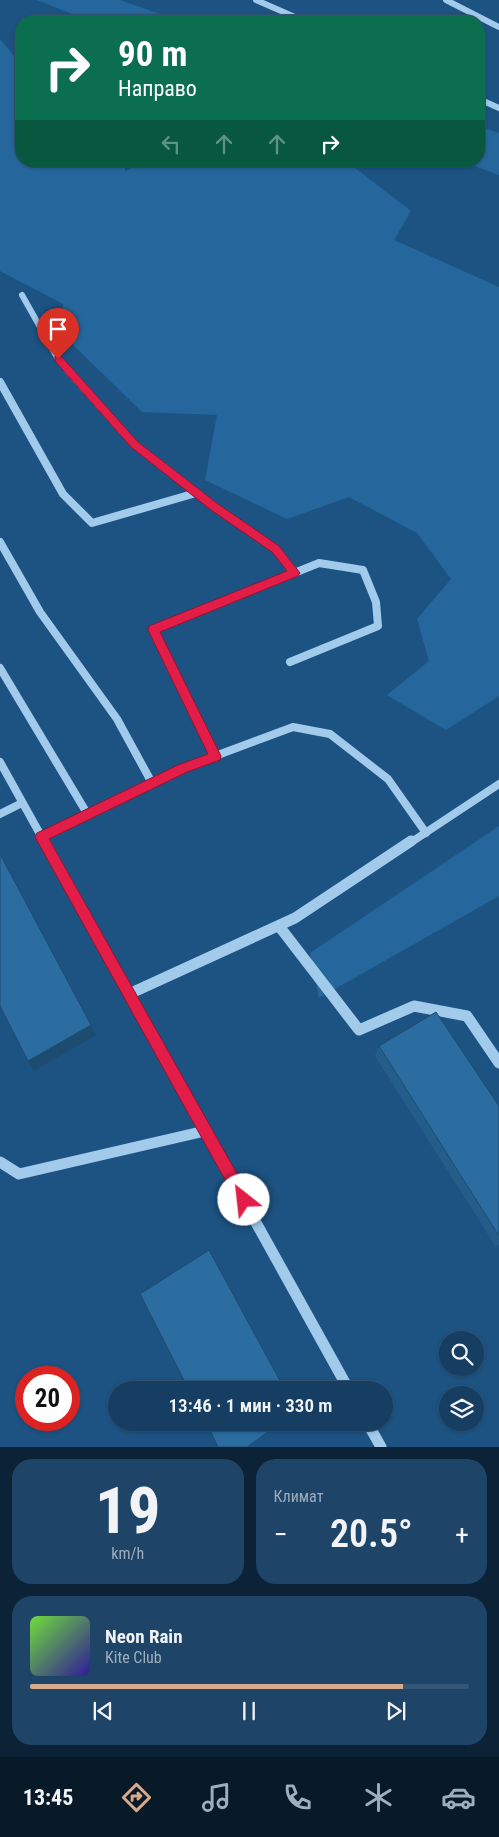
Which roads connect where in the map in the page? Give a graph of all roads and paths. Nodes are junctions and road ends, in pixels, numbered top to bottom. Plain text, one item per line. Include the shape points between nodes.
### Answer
1 (256, 0) edge
2 (446, 0) edge
3 (290, 15) edge
4 (475, 15) edge
5 (485, 20) edge
6 (499, 27) edge
7 (485, 102) edge
8 (499, 108) edge
9 (22, 295) dead end
10 (0, 382) edge
11 (196, 492) junction
12 (0, 542) edge
13 (295, 573) junction
14 (290, 662) dead end
15 (0, 668) edge
16 (216, 756) junction
17 (0, 762) edge
18 (152, 783) junction
19 (499, 784) edge
20 (22, 803) junction
21 (0, 814) edge
22 (88, 815) junction
23 (426, 832) junction
24 (41, 837) junction
25 (279, 926) junction
26 (129, 994) junction
27 (499, 1062) edge
28 (205, 1131) junction
29 (0, 1162) edge
30 (344, 1381) edge
31 (372, 1431) edge
32 (381, 1447) edge

1 - 3 lane
2 - 4 lane
5 - 6 lane
7 - 8 lane
9 - 11 lane via 58,359 134,444
10 - 11 lane via 63,494 92,523
11 - 13 lane via 276,549
12 - 18 lane via 40,612 116,719
13 - 14 lane via 319,563 363,570 376,602 378,626
13 - 16 lane via 153,630
15 - 22 lane
16 - 18 lane
16 - 23 lane via 293,727 330,734 388,779
17 - 20 lane
18 - 22 lane
19 - 23 lane
20 - 21 lane
20 - 24 lane
22 - 24 lane
23 - 25 lane
24 - 26 lane
25 - 26 lane
25 - 27 lane via 358,1030 414,1006 467,1016
26 - 28 lane
28 - 29 lane via 19,1174
28 - 30 lane
31 - 32 lane

